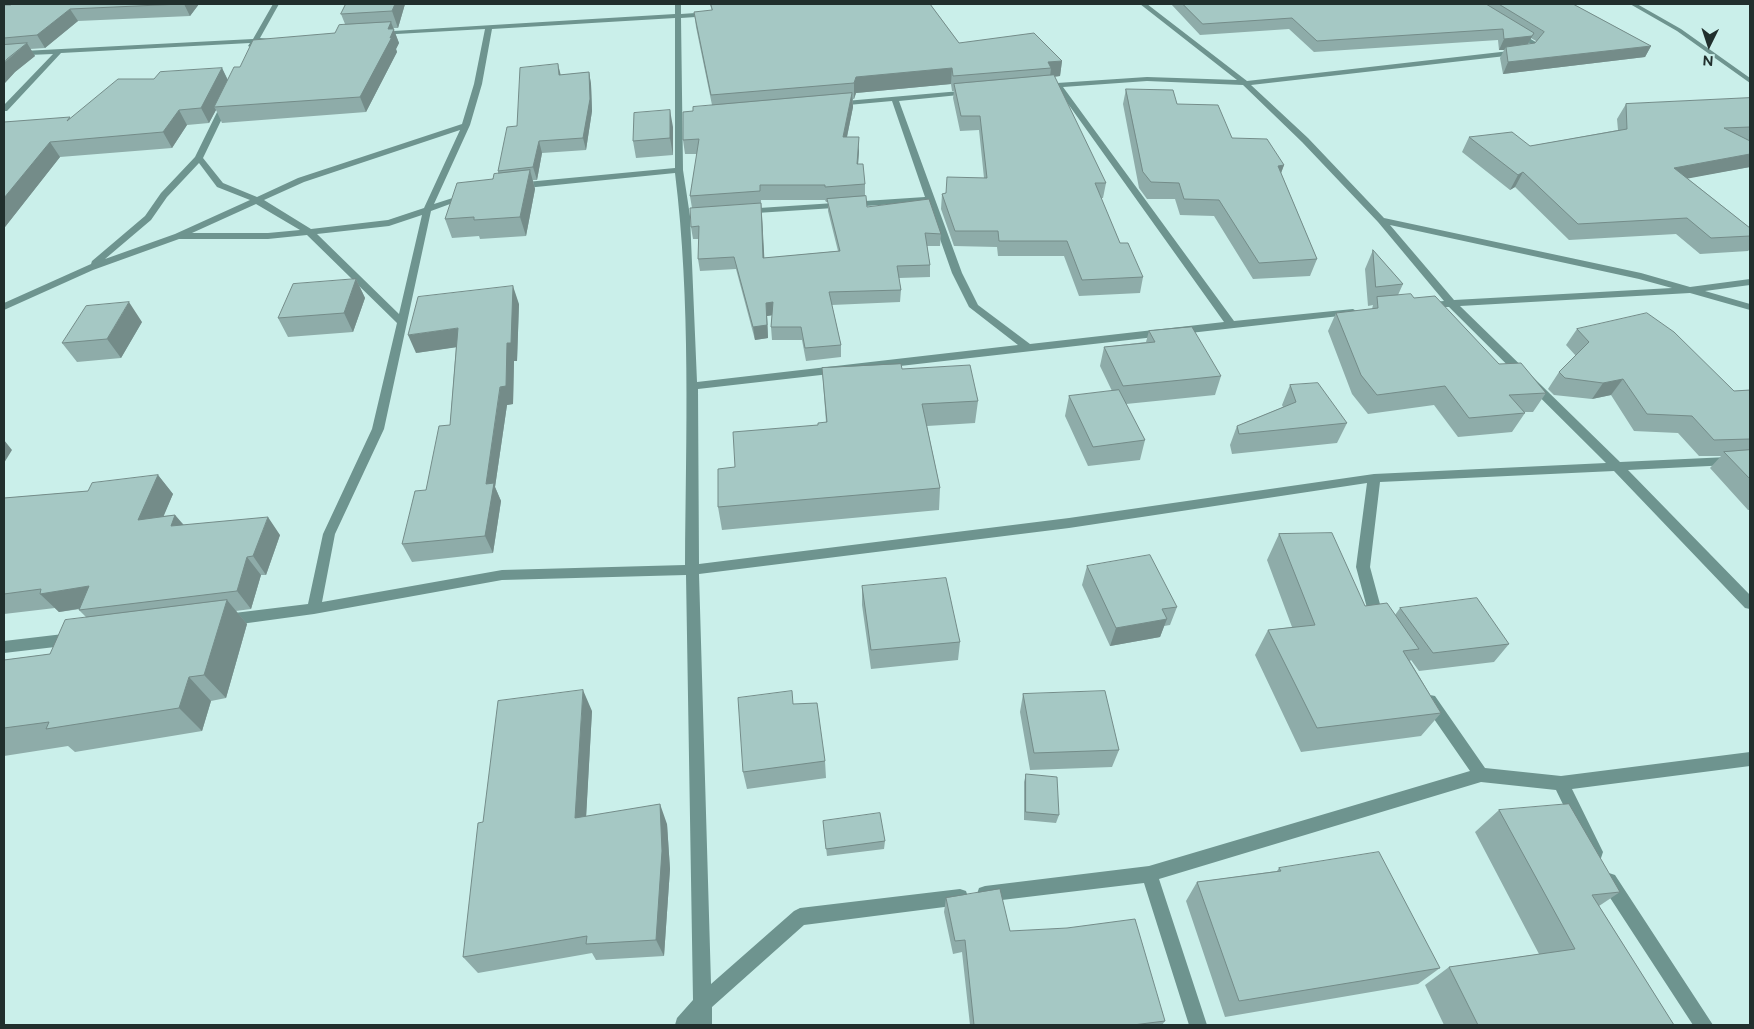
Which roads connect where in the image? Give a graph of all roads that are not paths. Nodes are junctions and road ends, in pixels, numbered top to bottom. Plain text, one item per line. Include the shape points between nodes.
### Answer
1 (276, 4) edge
2 (1143, 4) edge
3 (1633, 4) edge
4 (679, 10) edge
5 (717, 13) edge
6 (488, 27) junction
7 (1511, 29) edge
8 (372, 34) edge
9 (274, 39) edge
10 (255, 40) junction
11 (59, 51) junction
12 (4, 54) edge
13 (246, 58) edge
14 (1750, 81) edge
15 (1245, 84) junction
16 (1058, 85) junction
17 (1029, 87) edge
18 (981, 91) edge
19 (229, 95) edge
20 (895, 98) junction
21 (826, 105) edge
22 (4, 109) edge
23 (466, 125) junction
24 (199, 158) junction
25 (679, 170) junction
26 (510, 187) edge
27 (474, 194) edge
28 (931, 199) junction
29 (255, 200) junction
30 (427, 211) junction
31 (734, 212) edge
32 (1381, 220) junction
33 (309, 231) junction
34 (178, 236) junction
35 (90, 268) junction
36 (1750, 282) edge
37 (1690, 290) junction
38 (1450, 302) junction
39 (1412, 306) edge
40 (4, 307) edge
41 (1750, 307) edge
42 (1364, 311) edge
43 (401, 322) junction
44 (1231, 324) junction
45 (1026, 347) junction
46 (692, 386) junction
47 (1750, 460) edge
48 (1618, 468) junction
49 (1374, 478) junction
50 (692, 570) junction
51 (1750, 604) edge
52 (314, 609) junction
53 (217, 621) edge
54 (1380, 628) edge
55 (81, 637) edge
56 (4, 647) edge
57 (1425, 694) edge
58 (1750, 759) edge
59 (1481, 775) junction
60 (1562, 783) junction
61 (1149, 874) junction
62 (704, 1003) junction
63 (684, 1025) edge
64 (703, 1025) edge
65 (1198, 1025) edge
66 (1704, 1025) edge

1 - 10 street
2 - 15 street
3 - 14 street via 1679,30
4 - 5 street
4 - 6 street
4 - 25 street via 682,117
6 - 8 street
6 - 23 street via 478,84
7 - 15 street via 1535,44 1529,51
9 - 10 street
10 - 11 street
10 - 13 street
11 - 12 street
11 - 22 street
15 - 16 street via 1147,80
15 - 32 street via 1305,140
16 - 17 street
16 - 44 street
18 - 20 street
19 - 24 street
20 - 21 street
20 - 28 street
23 - 29 street via 300,180
23 - 30 street
24 - 29 street via 220,185
24 - 35 street via 164,195 148,218
25 - 26 street
25 - 46 street via 689,215
27 - 30 street
28 - 31 street
28 - 45 street via 957,273 974,307
29 - 33 street
29 - 34 street
30 - 33 street via 389,222
30 - 43 street
32 - 37 street via 1641,276
32 - 38 street
33 - 34 street via 268,236
33 - 43 street
34 - 35 street
35 - 40 street
36 - 37 street
37 - 38 street
37 - 41 street
38 - 39 street
38 - 48 street
42 - 44 street
43 - 52 street via 378,429 329,534
44 - 45 street
45 - 46 street
46 - 50 street
47 - 48 street
48 - 49 street
48 - 51 street
49 - 50 street via 1069,522
49 - 54 street via 1363,567
50 - 52 street via 502,575
50 - 62 street
52 - 53 street
55 - 56 street
57 - 59 street
58 - 60 street
59 - 60 street
59 - 61 street
60 - 66 street via 1611,885
61 - 62 street via 800,917
61 - 65 street
62 - 63 street
62 - 64 street

